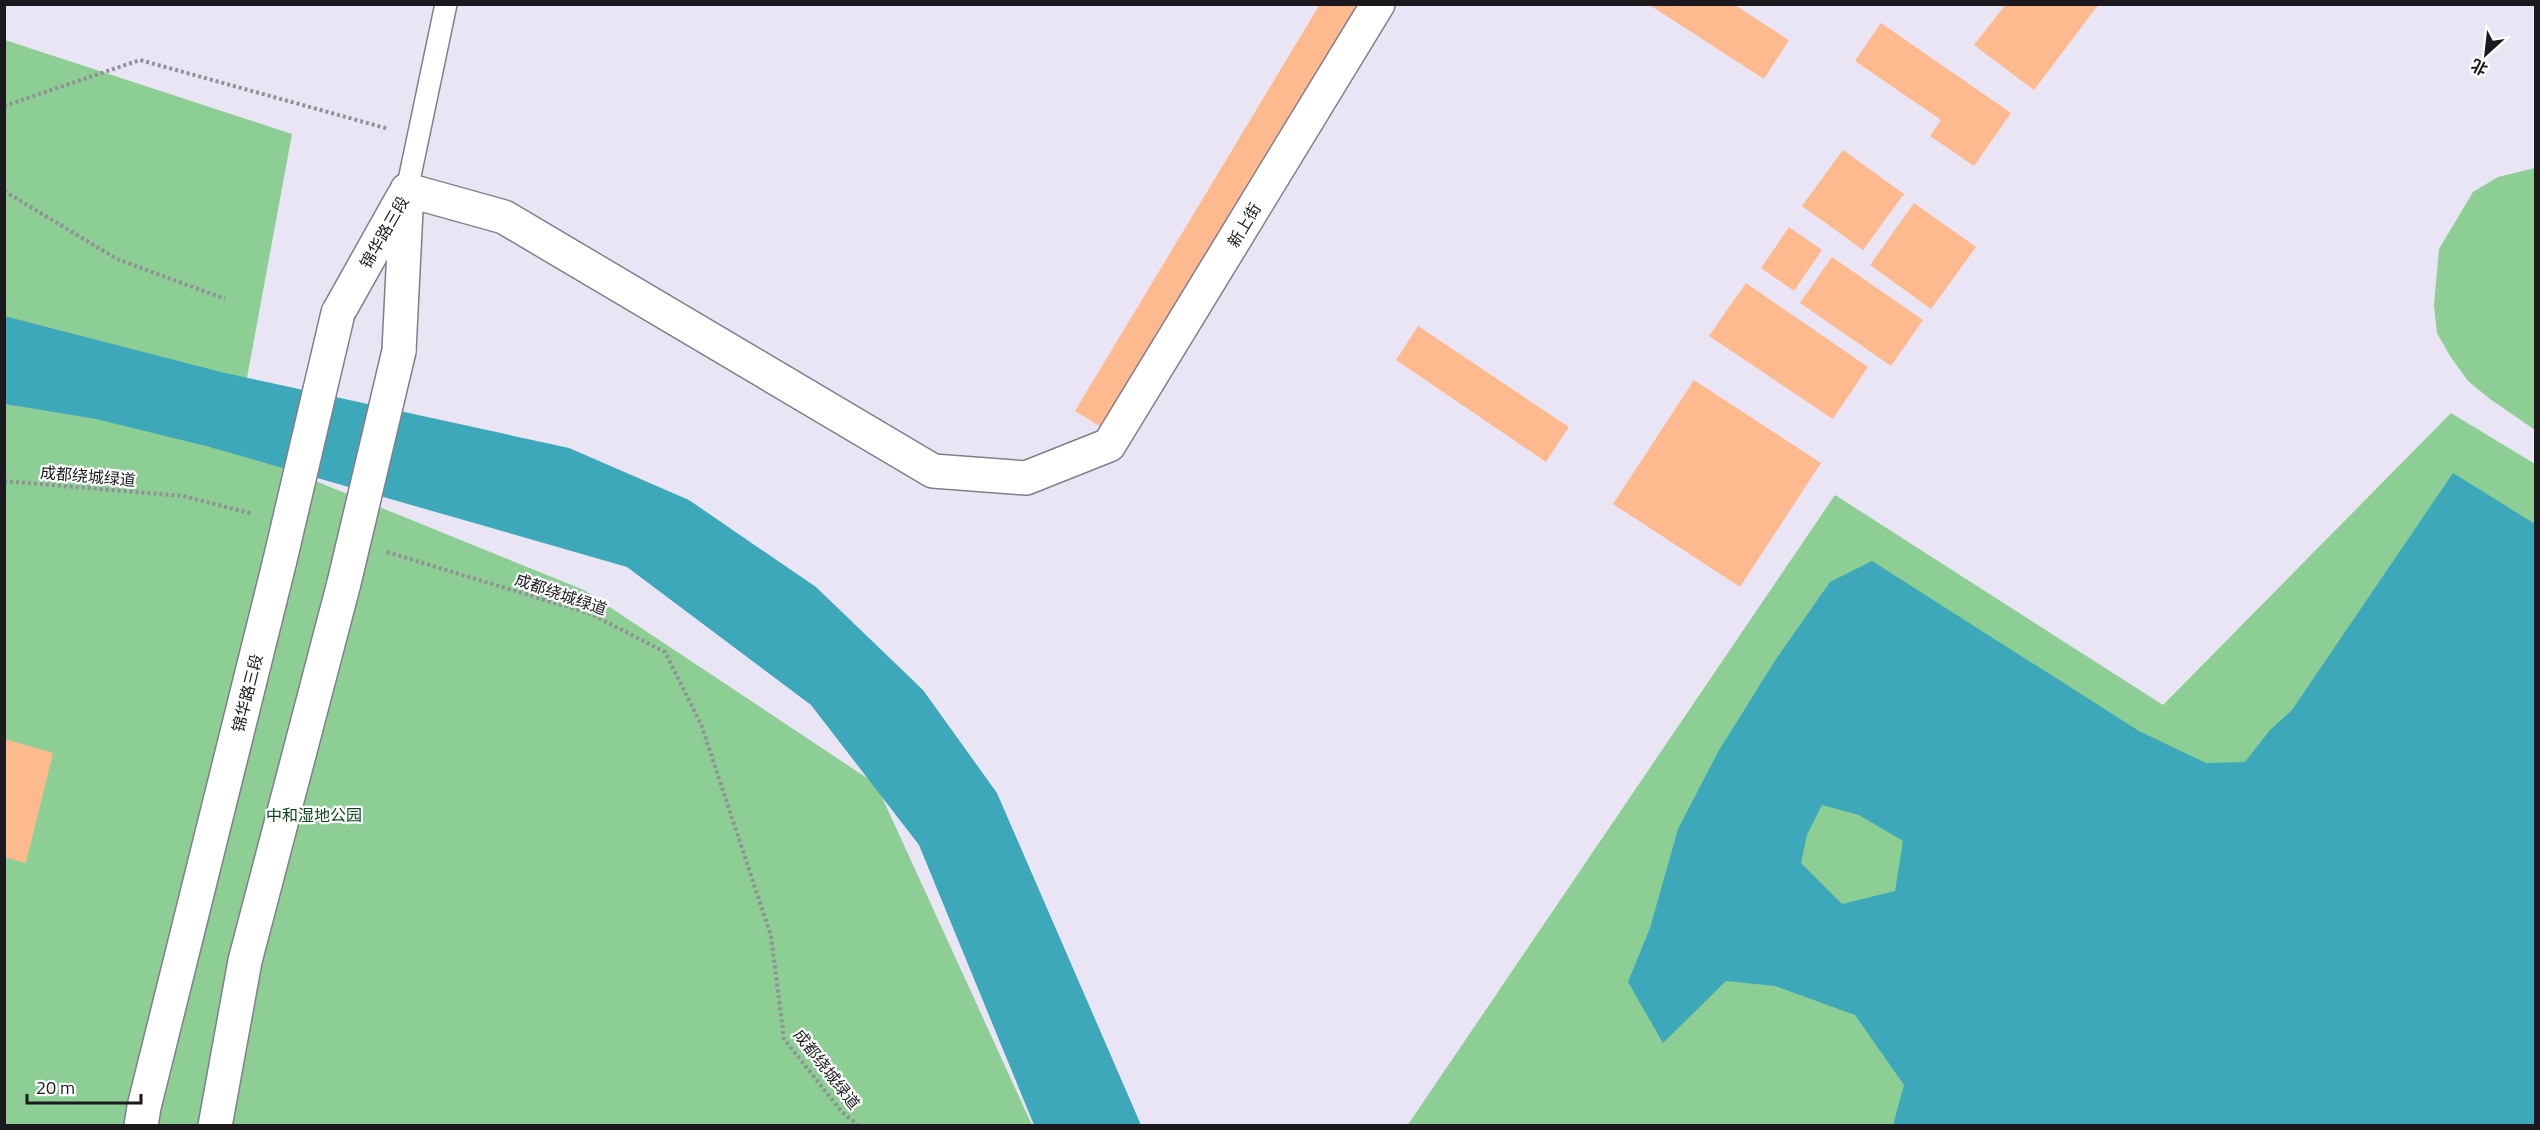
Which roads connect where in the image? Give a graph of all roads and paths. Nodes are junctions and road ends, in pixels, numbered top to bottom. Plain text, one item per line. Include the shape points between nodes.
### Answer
1 (446, 4) edge
2 (1378, 4) edge
3 (4, 106) edge
4 (418, 138) junction
5 (407, 190) junction
6 (4, 191) edge
7 (225, 299) dead end
8 (4, 481) edge
9 (261, 516) dead end
10 (385, 551) dead end
11 (141, 1125) edge
12 (215, 1125) edge
13 (859, 1125) edge

1 - 4 lane
2 - 5 main road, 新上街 via 1109,445 1026,478 933,471 504,217
3 - 4 path via 140,60
4 - 5 lane
5 - 11 main road, 锦华路三段, bridge via 338,313
5 - 12 main road, 锦华路三段, bridge via 399,351 344,583 245,961
6 - 7 path via 117,259
8 - 9 path, 成都绕城绿道 via 183,496
10 - 13 path, 成都绕城绿道 via 591,614 665,652 701,724 771,936 784,1039 842,1112

